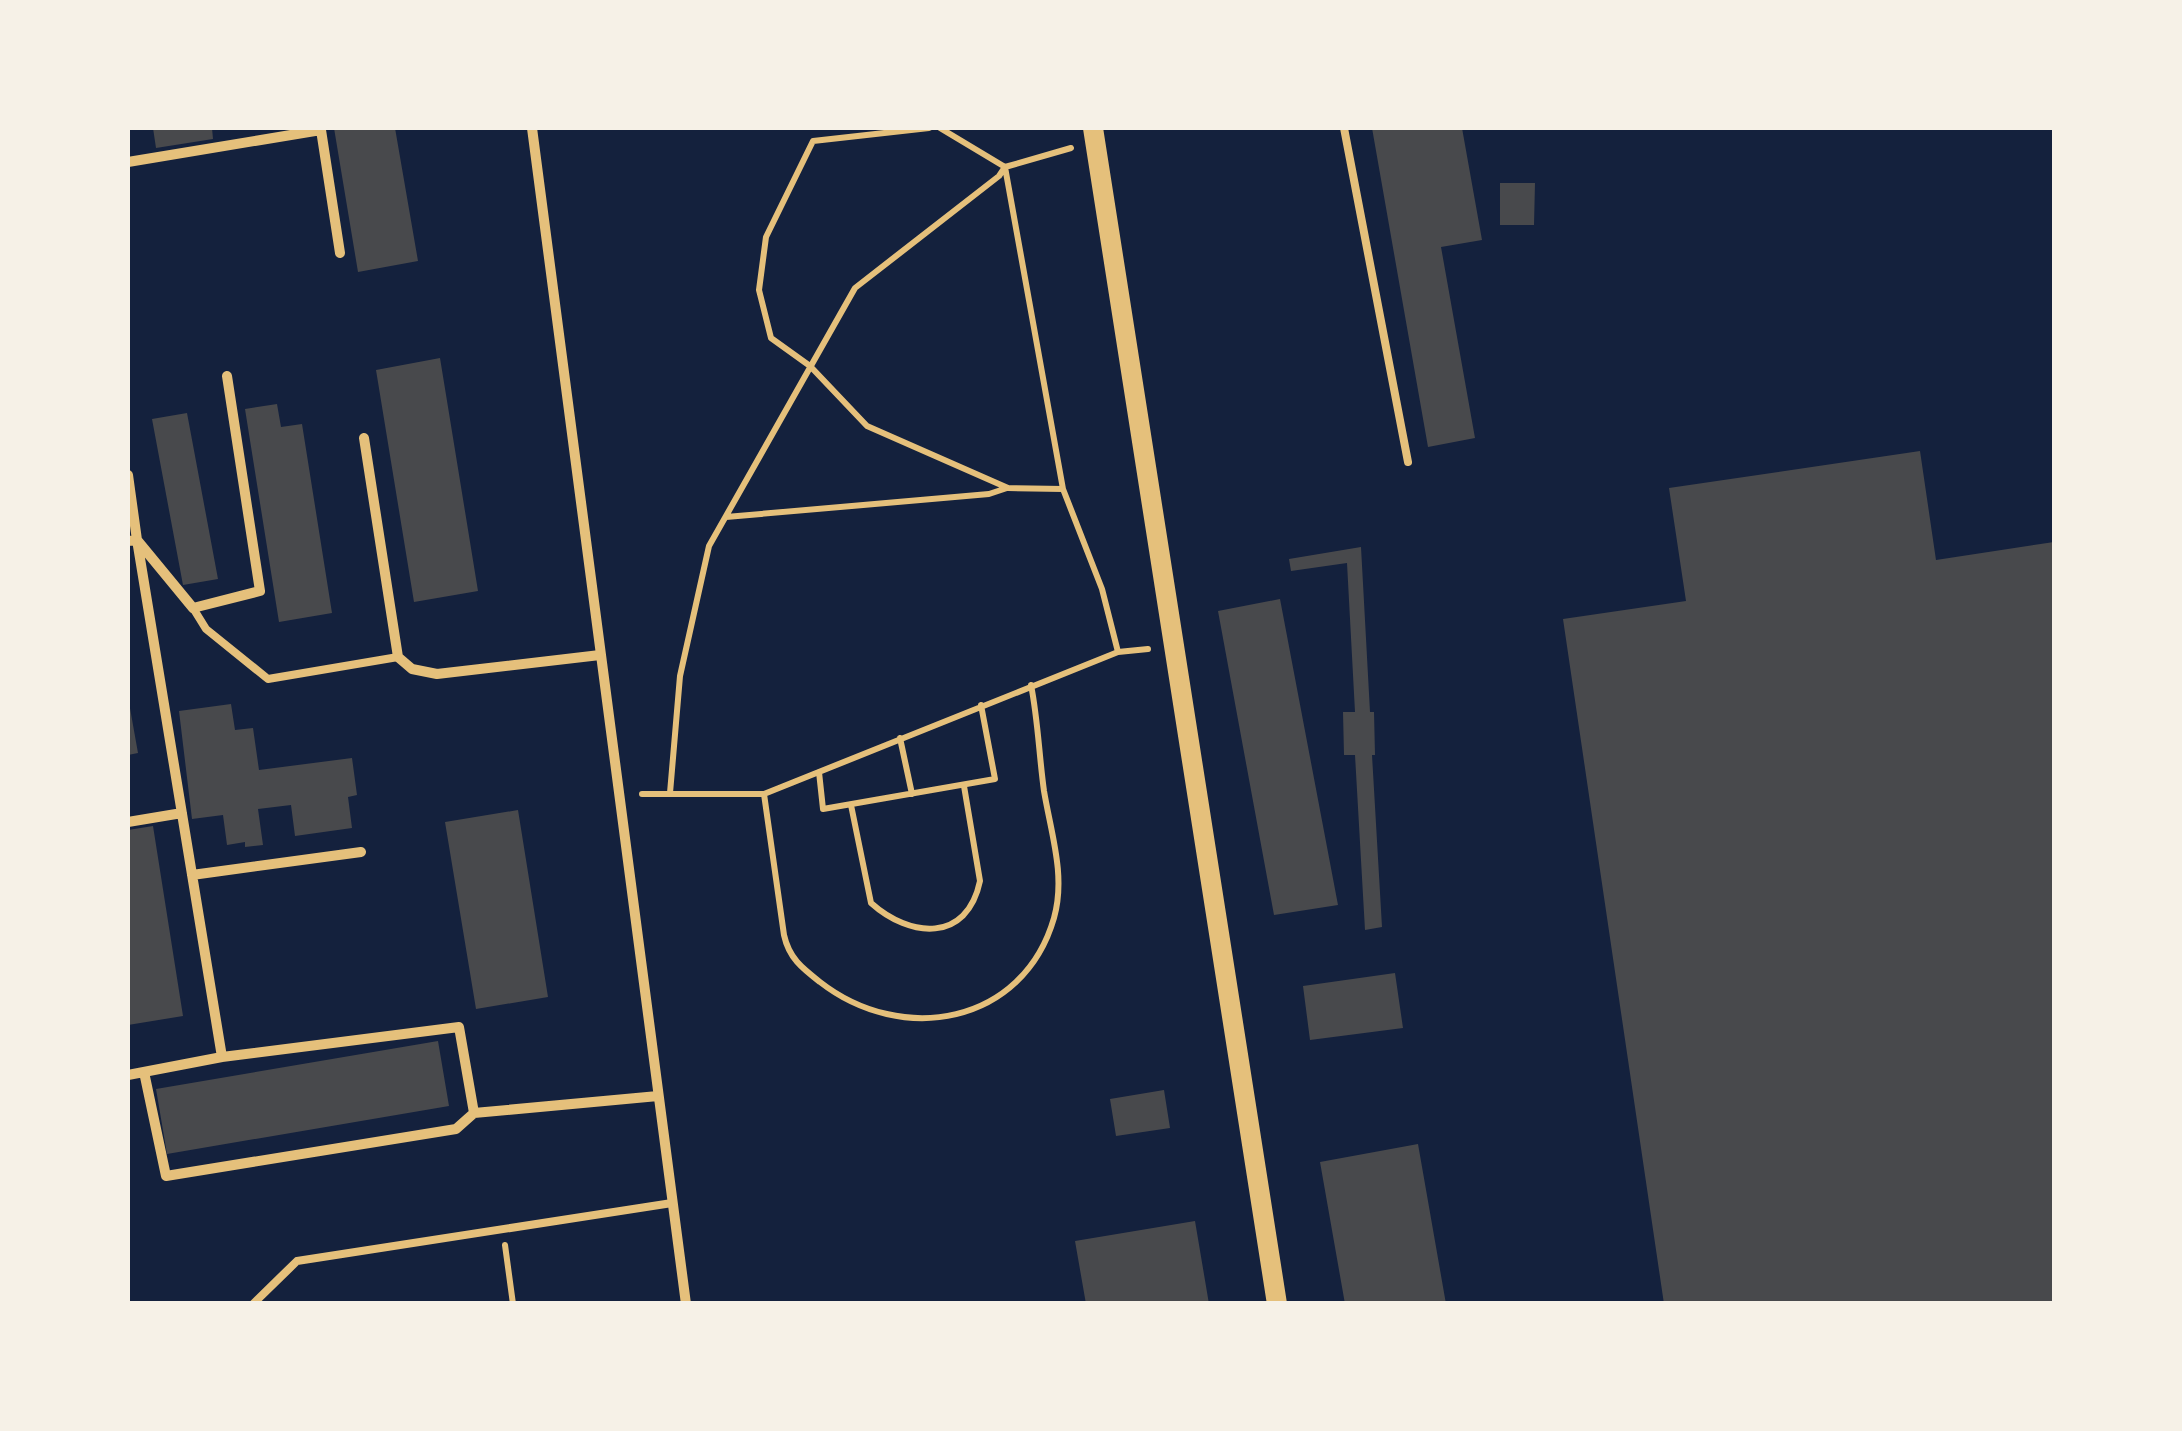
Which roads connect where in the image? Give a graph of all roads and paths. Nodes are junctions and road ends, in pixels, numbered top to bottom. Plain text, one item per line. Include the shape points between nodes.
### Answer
1 (532, 128) edge
2 (929, 128) edge
3 (940, 128) edge
4 (1344, 128) edge
5 (320, 129) edge
6 (1094, 136) edge
7 (128, 162) edge
8 (1005, 166) junction
9 (340, 253) dead end
10 (810, 366) junction
11 (226, 376) dead end
12 (364, 438) dead end
13 (1408, 462) dead end
14 (128, 476) edge
15 (1008, 488) junction
16 (1063, 489) junction
17 (726, 517) junction
18 (132, 540) edge
19 (193, 608) junction
20 (1174, 644) junction
21 (1118, 652) junction
22 (600, 656) junction
23 (398, 657) junction
24 (1031, 685) junction
25 (981, 705) junction
26 (900, 738) junction
27 (819, 772) junction
28 (964, 786) junction
29 (670, 793) junction
30 (642, 794) dead end
31 (764, 794) junction
32 (912, 794) junction
33 (851, 804) junction
34 (182, 813) junction
35 (128, 822) edge
36 (360, 852) dead end
37 (192, 875) junction
38 (222, 1057) junction
39 (144, 1072) junction
40 (128, 1075) edge
41 (658, 1096) junction
42 (474, 1113) junction
43 (672, 1203) junction
44 (502, 1230) junction
45 (253, 1304) edge
46 (514, 1304) edge
47 (686, 1304) edge
48 (1277, 1304) edge

1 - 22 street
2 - 10 path via 813,141 766,237 758,290 771,338
3 - 8 path
4 - 13 lane
5 - 7 street
5 - 9 street
6 - 8 path
6 - 20 main road
8 - 10 path via 854,288
8 - 16 path
10 - 15 path via 867,426
10 - 17 path
11 - 19 street via 260,591
12 - 23 street
14 - 18 street
15 - 16 path
15 - 17 path
16 - 21 path
17 - 29 path via 704,562 680,676
18 - 19 street
18 - 34 street
19 - 23 lane via 206,629 268,680
20 - 21 path
20 - 48 main road
21 - 24 path
22 - 23 street via 436,674 412,669
22 - 41 street
24 - 25 path
24 - 31 path via 1059,870 1057,904 1022,978 982,1008 927,1020 880,1009 839,996 792,958
25 - 26 path
25 - 28 path via 994,780
26 - 27 path
26 - 32 path
27 - 31 path
27 - 33 path via 823,809
28 - 32 path
28 - 33 path via 980,882 967,910 936,929 895,922 871,904
29 - 30 path
29 - 31 path
32 - 33 path
34 - 35 street
34 - 37 street
36 - 37 street
37 - 38 street
38 - 39 street
38 - 42 street via 459,1028
39 - 40 street
39 - 42 street via 166,1176 456,1129
41 - 42 street
41 - 43 street
43 - 44 lane
43 - 47 street
44 - 45 lane via 297,1260
44 - 46 path

